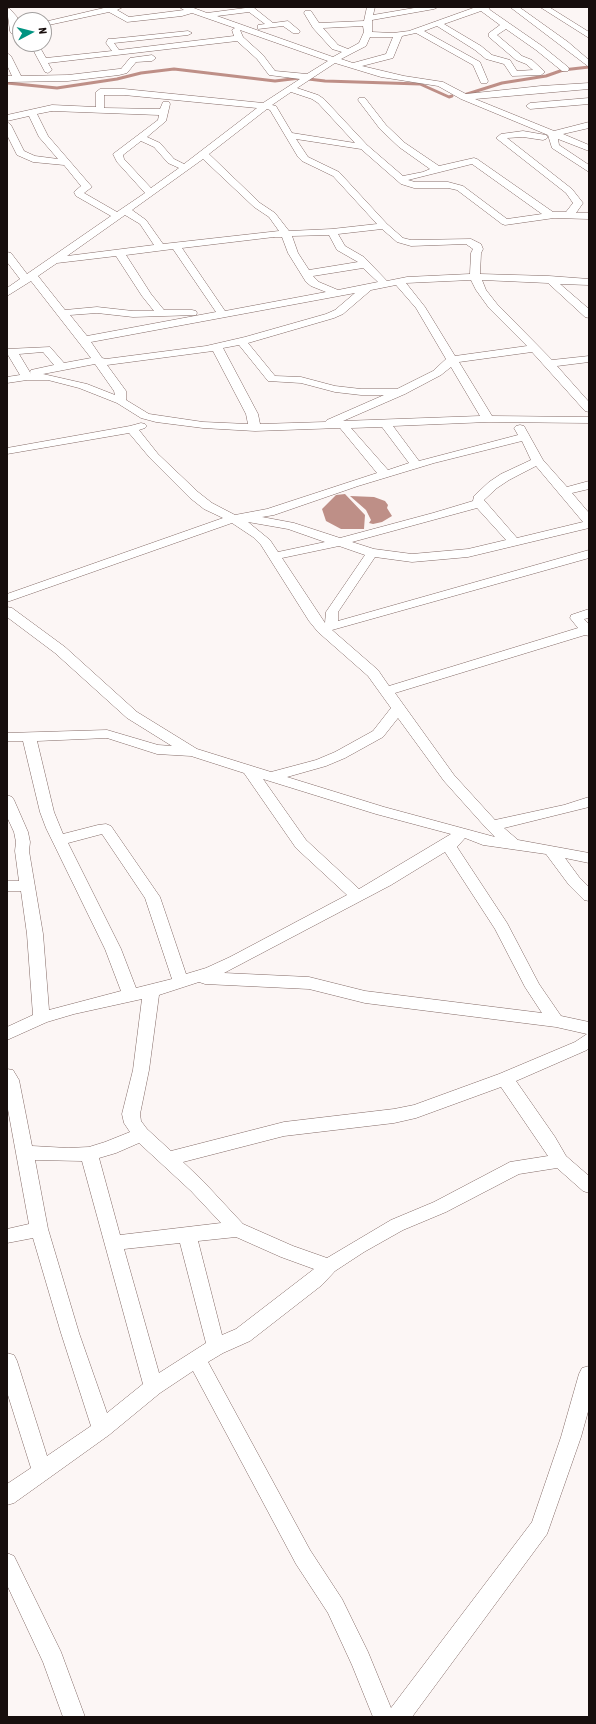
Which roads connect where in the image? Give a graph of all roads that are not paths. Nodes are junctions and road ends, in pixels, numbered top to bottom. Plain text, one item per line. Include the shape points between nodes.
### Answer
1 (119, 7) edge
2 (372, 7) edge
3 (434, 7) edge
4 (483, 7) edge
5 (514, 7) edge
6 (544, 7) edge
7 (187, 8) edge
8 (110, 9) junction
9 (148, 9) dead end
10 (222, 10) edge
11 (308, 13) dead end
12 (206, 15) junction
13 (156, 17) junction
14 (452, 18) junction
15 (52, 21) edge
16 (437, 24) junction
17 (270, 25) junction
18 (505, 25) junction
19 (234, 26) junction
20 (368, 27) junction
21 (248, 30) junction
22 (311, 30) junction
23 (418, 31) junction
24 (398, 35) junction
25 (589, 36) edge
26 (269, 37) junction
27 (136, 38) junction
28 (239, 38) junction
29 (223, 40) junction
30 (199, 42) junction
31 (565, 44) junction
32 (154, 48) junction
33 (539, 48) junction
34 (143, 49) junction
35 (39, 52) edge
36 (117, 52) junction
37 (348, 52) junction
38 (7, 56) edge
39 (334, 60) junction
40 (44, 61) junction
41 (589, 64) edge
42 (354, 66) junction
43 (10, 67) edge
44 (80, 67) junction
45 (565, 69) dead end
46 (309, 77) junction
47 (52, 78) junction
48 (7, 79) edge
49 (18, 79) junction
50 (484, 81) dead end
51 (589, 86) edge
52 (550, 88) junction
53 (290, 89) junction
54 (516, 91) junction
55 (169, 96) junction
56 (464, 97) junction
57 (362, 100) dead end
58 (589, 101) edge
59 (562, 103) junction
60 (265, 106) junction
61 (530, 106) junction
62 (100, 110) junction
63 (31, 112) junction
64 (164, 112) junction
65 (7, 118) edge
66 (579, 122) edge
67 (7, 124) edge
68 (288, 135) junction
69 (553, 136) junction
70 (141, 137) junction
71 (364, 147) junction
72 (589, 148) edge
73 (203, 154) junction
74 (66, 164) junction
75 (185, 168) junction
76 (589, 169) edge
77 (437, 170) junction
78 (400, 178) junction
79 (150, 193) junction
80 (589, 206) edge
81 (572, 211) junction
82 (122, 213) junction
83 (550, 215) junction
84 (589, 216) edge
85 (384, 226) junction
86 (332, 232) junction
87 (286, 234) junction
88 (176, 245) junction
89 (160, 247) junction
90 (119, 252) junction
91 (7, 255) edge
92 (54, 260) junction
93 (366, 264) junction
94 (306, 274) junction
95 (7, 275) edge
96 (26, 276) junction
97 (475, 277) junction
98 (549, 279) junction
99 (399, 282) junction
100 (589, 282) edge
101 (385, 284) junction
102 (368, 288) junction
103 (7, 293) edge
104 (338, 293) junction
105 (61, 312) junction
106 (221, 312) junction
107 (162, 314) junction
108 (589, 315) edge
109 (84, 340) junction
110 (240, 341) junction
111 (217, 347) junction
112 (535, 348) junction
113 (10, 352) edge
114 (589, 358) edge
115 (98, 360) junction
116 (452, 360) junction
117 (550, 364) junction
118 (61, 367) junction
119 (26, 376) junction
120 (7, 380) edge
121 (400, 392) junction
122 (121, 401) junction
123 (589, 409) edge
124 (156, 419) junction
125 (488, 419) junction
126 (512, 419) junction
127 (589, 420) edge
128 (386, 424) junction
129 (324, 425) junction
130 (343, 425) junction
131 (255, 428) junction
132 (132, 429) junction
133 (525, 436) junction
134 (7, 451) edge
135 (538, 461) junction
136 (416, 465) junction
137 (385, 474) junction
138 (589, 485) edge
139 (566, 491) junction
140 (589, 498) edge
141 (479, 503) junction
142 (238, 518) junction
143 (589, 521) edge
144 (589, 524) edge
145 (340, 542) junction
146 (514, 542) junction
147 (372, 553) junction
148 (589, 554) edge
149 (276, 556) junction
150 (7, 598) edge
151 (7, 611) edge
152 (589, 613) edge
153 (327, 628) junction
154 (588, 631) edge
155 (387, 691) junction
156 (399, 708) junction
157 (29, 736) junction
158 (7, 737) edge
159 (192, 752) junction
160 (250, 771) junction
161 (269, 777) junction
162 (7, 800) edge
163 (589, 802) edge
164 (492, 826) junction
165 (457, 837) junction
166 (60, 840) junction
167 (514, 845) junction
168 (551, 850) junction
169 (589, 858) edge
170 (7, 886) edge
171 (27, 886) junction
172 (358, 896) junction
173 (589, 896) edge
174 (188, 979) junction
175 (151, 991) junction
176 (130, 995) junction
177 (42, 1018) junction
178 (556, 1021) junction
179 (589, 1028) edge
180 (7, 1034) edge
181 (589, 1039) edge
182 (7, 1075) edge
183 (505, 1080) junction
184 (141, 1134) junction
185 (24, 1152) junction
186 (89, 1154) junction
187 (168, 1159) junction
188 (560, 1161) junction
189 (589, 1186) edge
190 (39, 1229) junction
191 (237, 1229) junction
192 (187, 1234) junction
193 (7, 1236) edge
194 (114, 1244) junction
195 (330, 1266) junction
196 (216, 1347) junction
197 (196, 1359) junction
198 (7, 1360) edge
199 (589, 1374) edge
200 (153, 1387) junction
201 (102, 1429) junction
202 (42, 1472) junction
203 (7, 1496) edge
204 (7, 1563) edge
205 (74, 1717) edge
206 (384, 1717) edge
207 (398, 1717) edge

1 - 8 street
2 - 20 street
3 - 14 street
3 - 20 street
4 - 14 street
4 - 18 street
5 - 31 street
6 - 25 street
7 - 12 street
7 - 13 street via 182,14
8 - 13 street via 127,20
8 - 15 street via 75,13
9 - 13 street
10 - 12 street
10 - 17 street via 251,9
11 - 22 street
12 - 19 street
14 - 16 street
16 - 18 street via 489,56 507,62 515,74 541,72 529,62 518,58 492,35
16 - 23 street
17 - 21 street
17 - 22 street via 287,23
18 - 33 street
19 - 21 street
19 - 28 street
19 - 29 street via 219,30
20 - 22 street
20 - 22 street via 342,33
20 - 24 street
20 - 37 street via 363,44
21 - 26 street
22 - 26 street
22 - 37 street via 335,47
23 - 24 street
23 - 50 street via 477,64
24 - 42 street via 390,56
26 - 39 street
27 - 30 street via 194,33
27 - 34 street
27 - 36 street via 110,42
28 - 29 street
28 - 46 street via 260,57 272,73
29 - 30 street
30 - 32 street
31 - 33 street
31 - 41 street
32 - 34 street
32 - 44 street via 160,56 133,60 124,71
33 - 45 street
34 - 36 street
35 - 40 street
36 - 44 street
37 - 39 street
38 - 43 street
39 - 42 street
39 - 46 street
40 - 44 street
40 - 47 street
42 - 56 street via 394,77 434,82
43 - 49 street
44 - 47 street
46 - 53 street
47 - 49 street
48 - 49 street
51 - 52 street
52 - 54 street
52 - 59 street
53 - 60 street
53 - 71 street via 318,98
54 - 56 street
54 - 61 street
55 - 60 street
55 - 62 street via 101,92
55 - 64 street
56 - 69 street
57 - 77 street via 383,127 402,145
58 - 59 street
59 - 61 street
59 - 66 street
60 - 68 street via 273,108
60 - 73 street
61 - 69 street
62 - 63 street via 52,108
62 - 64 street
63 - 65 street
63 - 74 street via 44,137
64 - 70 street via 162,121
66 - 69 street
67 - 74 street via 20,153 34,159
68 - 71 street
68 - 85 street via 305,159 336,174
69 - 72 street
69 - 76 street via 555,146
69 - 81 street via 522,134 501,138 569,191 578,203
70 - 75 street via 157,146 171,161
70 - 79 street via 118,154 118,157
71 - 78 street
73 - 75 street
73 - 87 street via 256,205 270,212
74 - 82 street via 87,187 79,194 106,210
75 - 79 street
77 - 78 street
77 - 83 street via 475,162
78 - 83 street via 409,184 448,185 460,188 505,222
79 - 82 street
80 - 81 street
81 - 83 street
81 - 84 street
82 - 89 street via 143,222
82 - 92 street
85 - 86 street
85 - 97 street via 404,242 468,241 477,246
86 - 87 street
86 - 93 street via 341,248
87 - 88 street
87 - 94 street
88 - 89 street
88 - 106 street
89 - 90 street
90 - 92 street
90 - 107 street via 147,296
91 - 96 street
92 - 96 street
93 - 94 street
93 - 101 street
94 - 104 street via 315,284
95 - 96 street
96 - 103 street
96 - 105 street
97 - 98 street
97 - 99 street
97 - 112 street via 493,306
98 - 100 street
98 - 108 street
99 - 101 street
99 - 116 street via 420,307
101 - 102 street
102 - 104 street
102 - 110 street via 330,316
104 - 106 street
105 - 107 street via 97,310
105 - 109 street
106 - 107 street
106 - 109 street
109 - 115 street
110 - 111 street
110 - 121 street via 272,379 301,380 335,389 361,392
111 - 115 street via 118,361
111 - 131 street via 252,414
112 - 116 street
112 - 117 street
113 - 118 street via 46,349
113 - 119 street
114 - 117 street
115 - 118 street
115 - 122 street via 120,391
116 - 121 street via 437,373
116 - 125 street
117 - 123 street
118 - 119 street
119 - 120 street
119 - 122 street via 48,377 83,386
121 - 129 street
122 - 124 street via 145,416
124 - 131 street
124 - 132 street
125 - 126 street
125 - 128 street
126 - 127 street
126 - 133 street
128 - 130 street
128 - 136 street
129 - 130 street
129 - 131 street
130 - 137 street
132 - 134 street
132 - 142 street via 154,456 194,495 208,506
133 - 135 street
133 - 136 street
135 - 139 street
135 - 141 street via 493,485 480,496
136 - 137 street
137 - 142 street via 270,512
138 - 139 street
139 - 140 street
139 - 143 street
141 - 145 street
141 - 146 street
142 - 145 street via 290,526
142 - 149 street via 257,534
142 - 150 street
144 - 146 street
145 - 147 street
145 - 149 street
146 - 147 street via 468,553 427,557 412,558
147 - 153 street via 332,612
148 - 153 street
149 - 153 street via 314,618
151 - 159 street via 60,650 132,715
152 - 154 street via 576,618
153 - 155 street via 368,668
154 - 155 street
155 - 156 street
156 - 161 street via 378,734 340,755 321,763
156 - 164 street via 449,778
157 - 158 street
157 - 159 street via 107,734 157,749
157 - 166 street via 47,812
159 - 160 street
160 - 161 street
160 - 172 street via 300,844
161 - 165 street
162 - 171 street via 21,832
163 - 164 street via 566,810
164 - 167 street
165 - 167 street
165 - 172 street
165 - 178 street via 449,847 502,927 533,987
166 - 174 street via 106,829 152,897
166 - 176 street via 113,949
167 - 168 street
168 - 169 street
168 - 173 street via 574,881
170 - 171 street
171 - 177 street via 35,934
172 - 174 street via 236,961
174 - 175 street
174 - 178 street via 309,983 365,997
175 - 176 street
175 - 184 street via 141,1070 131,1114 133,1123
176 - 177 street
177 - 180 street
178 - 179 street
181 - 183 street via 581,1046
182 - 185 street via 11,1080
183 - 187 street via 416,1111 284,1129
183 - 188 street
184 - 186 street
184 - 187 street
185 - 186 street
185 - 190 street
186 - 194 street
187 - 191 street
188 - 189 street
188 - 195 street via 516,1167 440,1207 397,1225
190 - 193 street
190 - 201 street
191 - 192 street
191 - 195 street via 287,1252
192 - 194 street
192 - 196 street
194 - 200 street
195 - 196 street via 243,1335
196 - 197 street
197 - 200 street
197 - 206 street via 303,1557 335,1606
198 - 202 street
199 - 207 street via 540,1528
200 - 201 street
201 - 202 street
202 - 203 street
204 - 205 street via 52,1659

